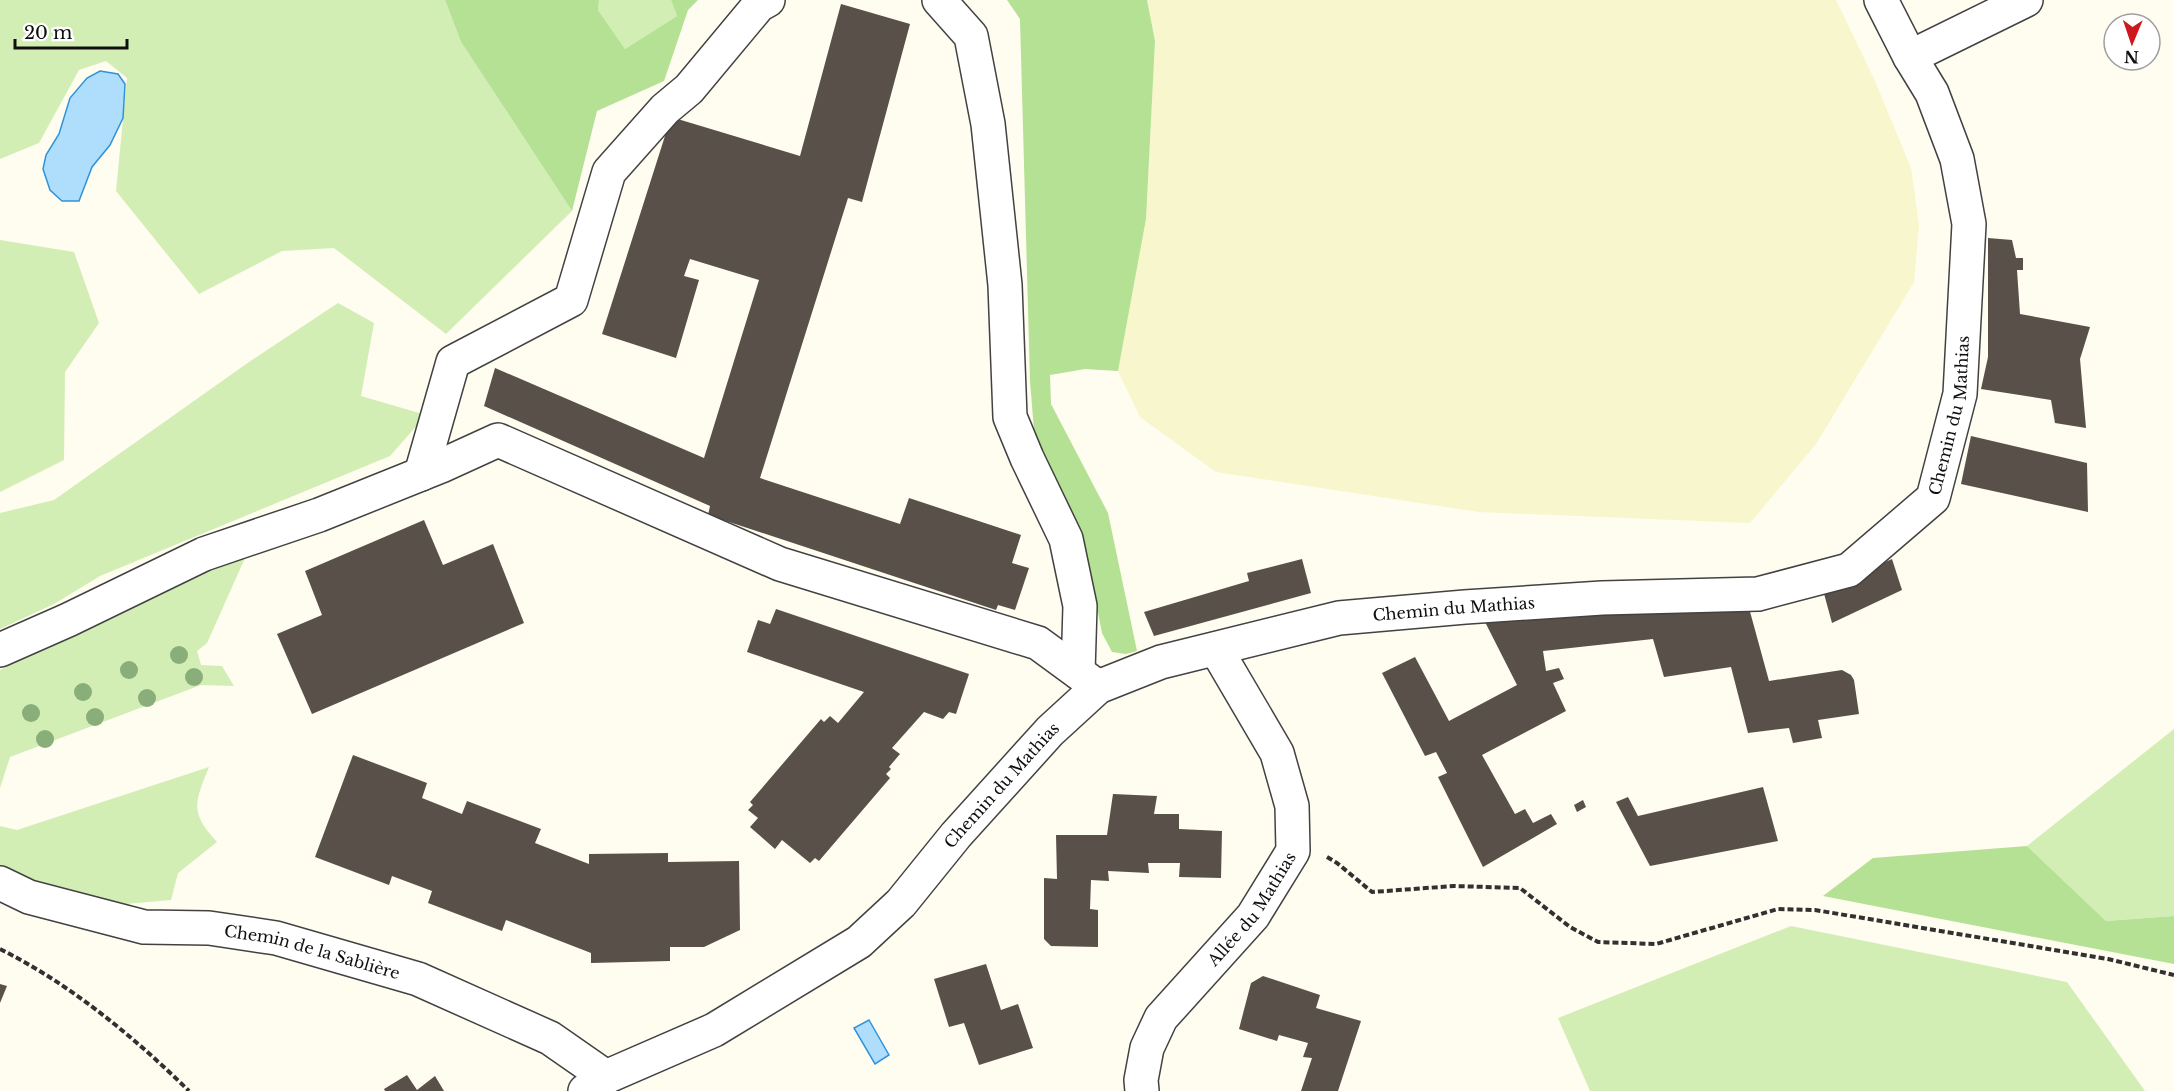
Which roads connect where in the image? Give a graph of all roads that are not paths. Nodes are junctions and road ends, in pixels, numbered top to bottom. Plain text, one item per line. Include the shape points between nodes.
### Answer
1 (768, 0) edge
2 (939, 0) edge
3 (1881, 0) edge
4 (2026, 0) edge
5 (1910, 57) junction
6 (421, 474) junction
7 (1216, 649) junction
8 (0, 650) edge
9 (1088, 679) junction
10 (0, 883) edge
11 (596, 1084) edge
12 (1142, 1091) edge

1 - 6 street via 759,5 689,89 665,109 609,172 571,300 453,362
2 - 9 street via 971,36 988,124 1005,285 1010,417 1065,539 1080,606
3 - 5 street, Chemin du Mathias
4 - 5 street
5 - 7 street, Chemin du Mathias via 1932,93 1957,159 1969,224 1960,394 1933,498 1849,570 1758,594 1590,599 1339,618
6 - 8 street via 319,515 204,554
6 - 9 street via 498,440 780,564 1038,643
7 - 9 street, Chemin du Mathias
7 - 12 street, Allée du Mathias via 1277,753 1292,806 1293,851 1253,916 1161,1018 1147,1048
9 - 11 street, Chemin du Mathias via 1050,731 956,834 901,903 859,942 714,1030
10 - 11 street, Chemin de la Sablière via 29,897 144,927 209,928 276,938 418,979 550,1038

